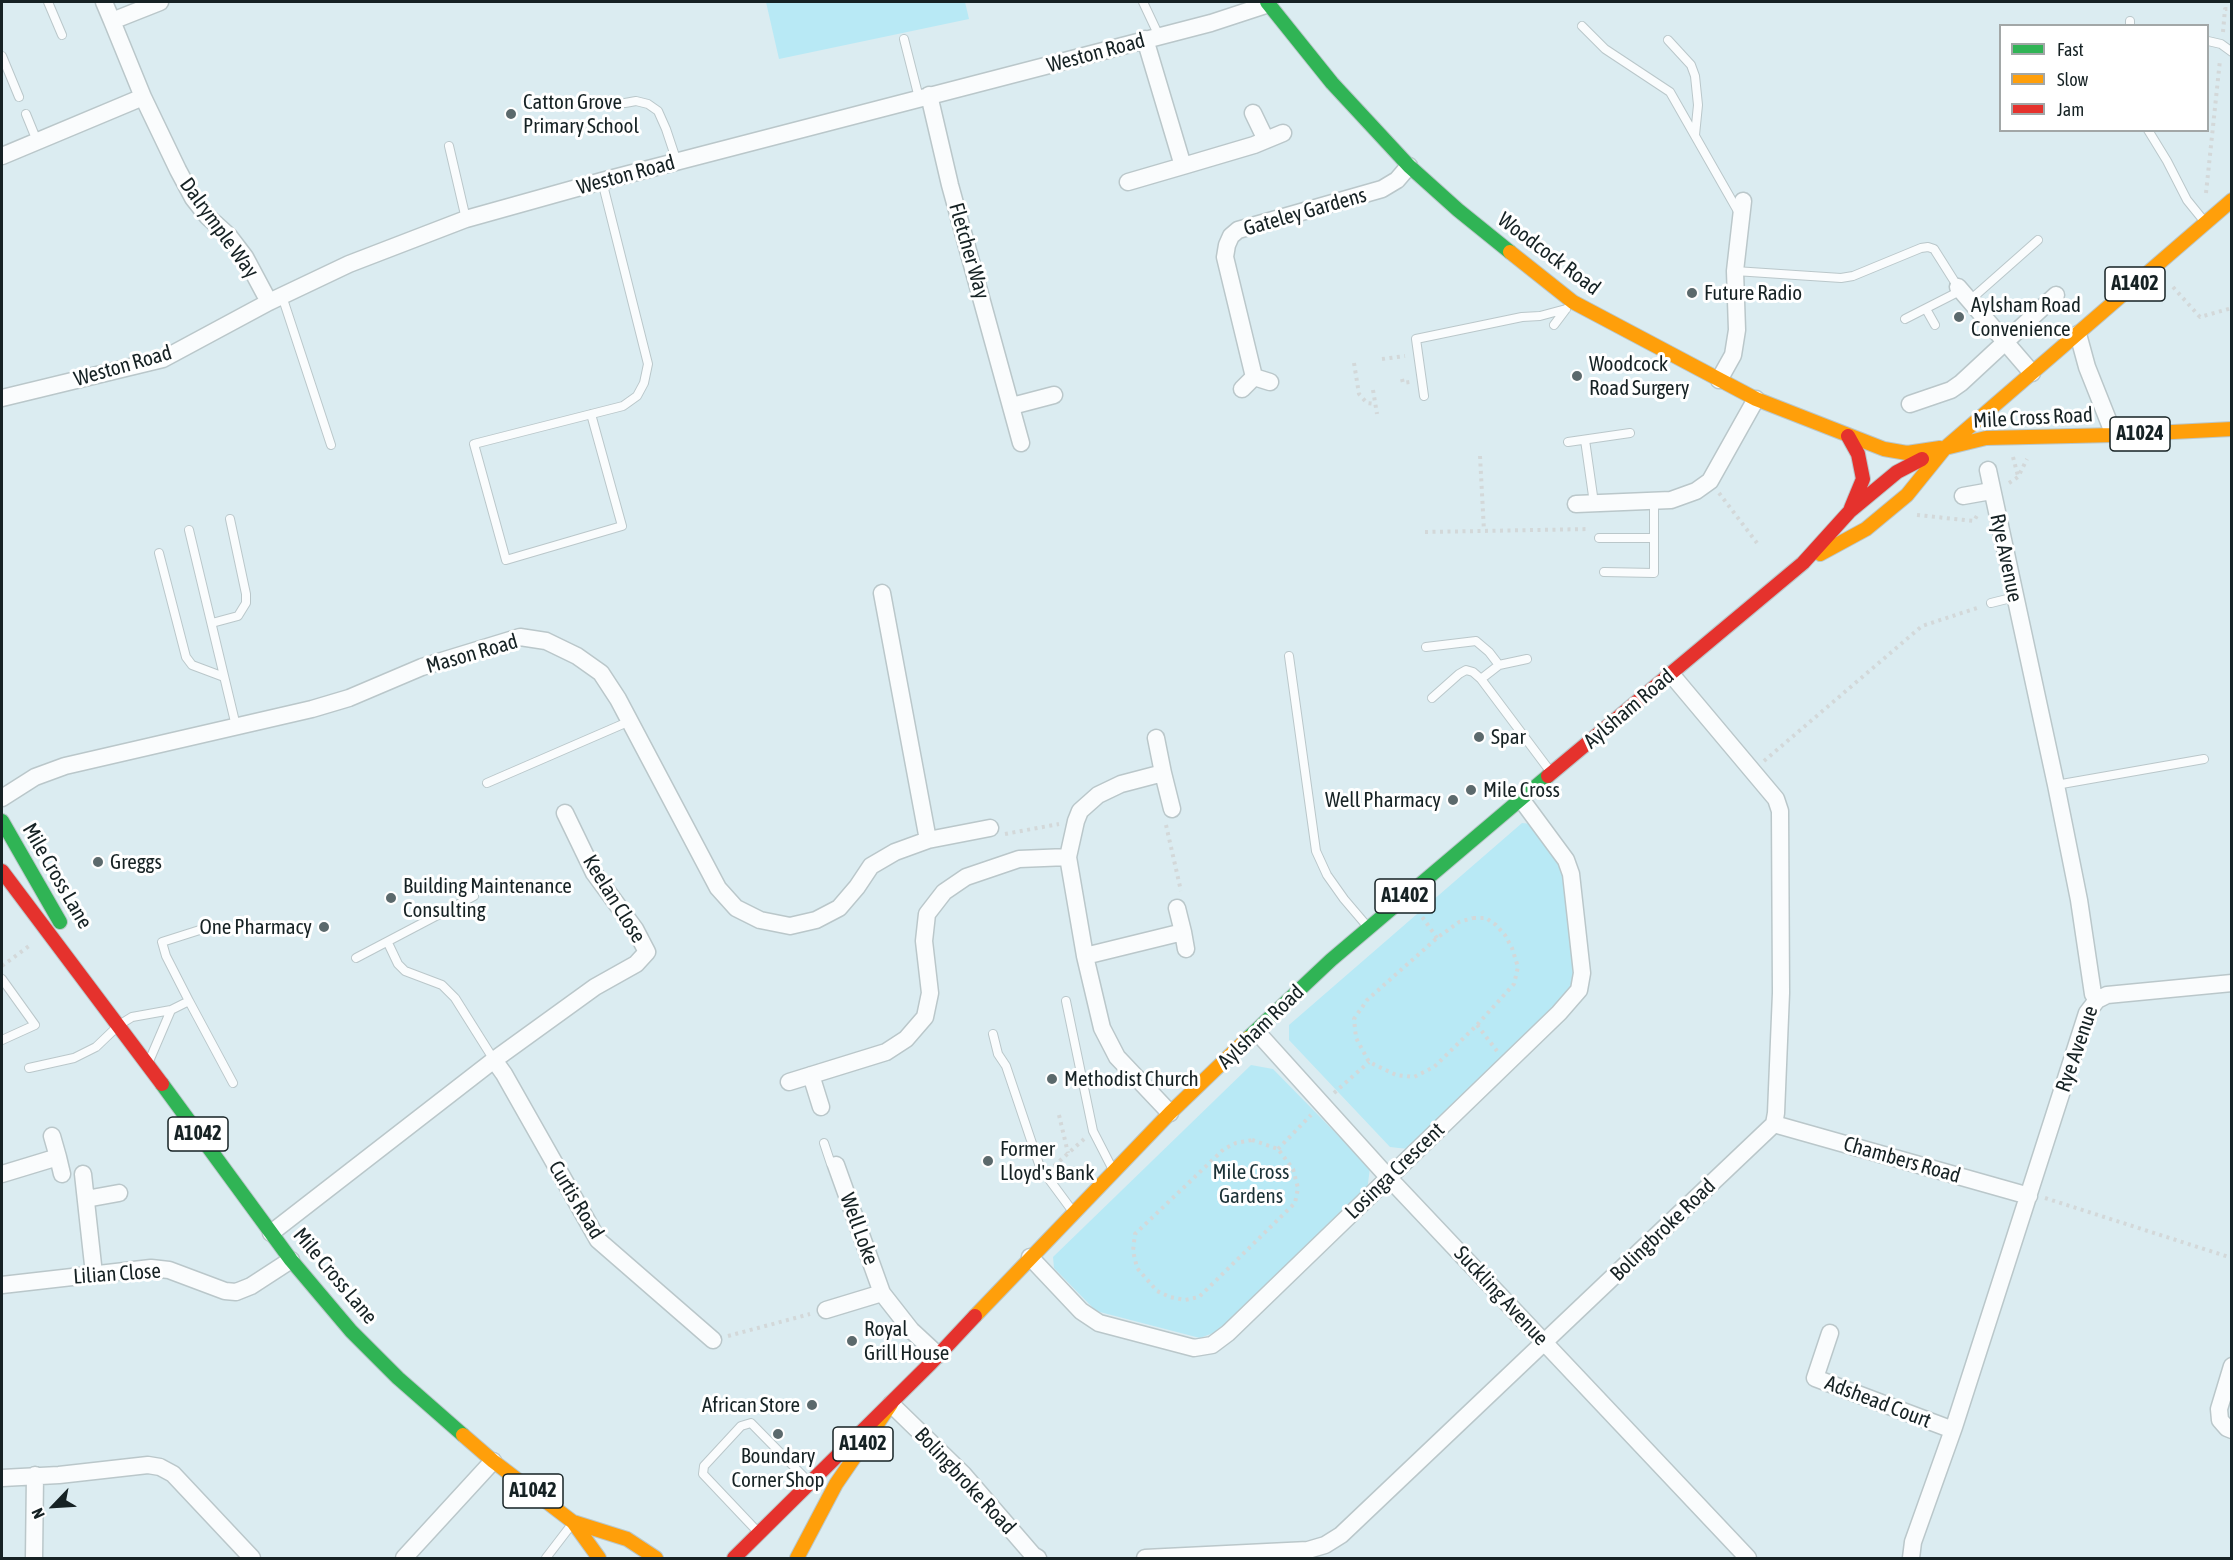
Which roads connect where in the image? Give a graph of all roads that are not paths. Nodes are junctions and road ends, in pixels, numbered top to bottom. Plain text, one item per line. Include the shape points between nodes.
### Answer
1 (48, 2) edge
2 (104, 2) edge
3 (160, 2) edge
4 (1143, 2) edge
5 (1268, 3) edge
6 (112, 21) junction
7 (1582, 26) dead end
8 (62, 35) dead end
9 (2232, 37) edge
10 (1152, 38) junction
11 (904, 39) dead end
12 (1668, 40) dead end
13 (2209, 41) edge
14 (2221, 44) junction
15 (2232, 52) edge
16 (2, 56) edge
17 (19, 97) dead end
18 (143, 97) junction
19 (924, 97) junction
20 (625, 103) dead end
21 (1253, 113) dead end
22 (26, 114) dead end
23 (2149, 132) edge
24 (1283, 133) dead end
25 (1695, 135) junction
26 (1266, 140) junction
27 (37, 141) junction
28 (449, 147) dead end
29 (2, 156) edge
30 (677, 162) junction
31 (1183, 166) junction
32 (1409, 166) junction
33 (602, 181) junction
34 (1128, 182) dead end
35 (2232, 200) edge
36 (1742, 208) joint
37 (466, 219) junction
38 (2205, 222) junction
39 (2038, 240) dead end
40 (1735, 271) junction
41 (1963, 293) junction
42 (2056, 295) dead end
43 (276, 299) junction
44 (1569, 305) junction
45 (1926, 309) junction
46 (1905, 319) dead end
47 (1554, 325) dead end
48 (1935, 325) dead end
49 (2078, 334) junction
50 (2006, 341) junction
51 (2032, 373) junction
52 (1719, 380) junction
53 (1242, 389) dead end
54 (1054, 395) dead end
55 (1424, 396) dead end
56 (2, 398) edge
57 (1756, 399) junction
58 (1910, 404) dead end
59 (1012, 406) junction
60 (591, 414) junction
61 (2232, 429) edge
62 (1630, 433) dead end
63 (2114, 435) junction
64 (1848, 436) junction
65 (1585, 440) junction
66 (1568, 442) dead end
67 (1021, 443) dead end
68 (331, 445) dead end
69 (1946, 448) junction
70 (1988, 470) dead end
71 (1991, 491) junction
72 (1963, 496) dead end
73 (1654, 501) junction
74 (1594, 503) junction
75 (1576, 504) dead end
76 (1850, 511) junction
77 (230, 519) dead end
78 (189, 530) dead end
79 (1599, 538) dead end
80 (1654, 538) junction
81 (159, 553) dead end
82 (1803, 563) junction
83 (1604, 572) dead end
84 (882, 593) dead end
85 (2015, 597) junction
86 (1991, 603) road end
87 (212, 623) junction
88 (1426, 647) dead end
89 (1289, 656) dead end
90 (1527, 659) dead end
91 (1499, 665) junction
92 (1671, 675) junction
93 (224, 677) junction
94 (1481, 679) junction
95 (1432, 698) dead end
96 (630, 721) junction
97 (236, 726) junction
98 (1156, 738) dead end
99 (2204, 759) dead end
100 (1163, 773) junction
101 (1552, 773) junction
102 (487, 783) dead end
103 (2056, 784) junction
104 (2, 798) edge
105 (1521, 799) junction
106 (1172, 809) road end
107 (565, 813) dead end
108 (2, 822) edge
109 (990, 828) road end
110 (928, 840) junction
111 (1068, 857) junction
112 (2, 871) edge
113 (474, 896) dead end
114 (1177, 908) road end
115 (206, 928) dead end
116 (1370, 929) junction
117 (388, 943) junction
118 (1085, 956) junction
119 (356, 958) dead end
120 (2, 979) edge
121 (2232, 983) edge
122 (189, 1000) junction
123 (2097, 1000) junction
124 (1066, 1001) dead end
125 (171, 1010) junction
126 (115, 1020) junction
127 (1257, 1032) junction
128 (993, 1034) dead end
129 (2, 1040) edge
130 (494, 1060) junction
131 (148, 1064) junction
132 (29, 1068) dead end
133 (811, 1076) junction
134 (789, 1082) dead end
135 (233, 1083) dead end
136 (821, 1107) dead end
137 (1170, 1113) junction
138 (1774, 1124) junction
139 (52, 1136) dead end
140 (824, 1143) dead end
141 (58, 1157) junction
142 (836, 1165) joint
143 (1114, 1171) junction
144 (2, 1174) edge
145 (62, 1174) dead end
146 (83, 1174) dead end
147 (1389, 1177) junction
148 (119, 1193) dead end
149 (2029, 1196) junction
150 (86, 1199) junction
151 (1074, 1212) junction
152 (271, 1233) junction
153 (1030, 1257) junction
154 (291, 1260) junction
155 (94, 1274) junction
156 (2, 1285) edge
157 (882, 1293) junction
158 (826, 1310) road end
159 (1830, 1333) dead end
160 (713, 1340) road end
161 (1545, 1343) junction
162 (938, 1355) junction
163 (2232, 1366) edge
164 (891, 1404) junction
165 (1953, 1430) junction
166 (2232, 1430) edge
167 (493, 1461) junction
168 (35, 1475) junction
169 (2, 1478) edge
170 (810, 1482) junction
171 (836, 1484) junction
172 (573, 1522) junction
173 (796, 1529) dead end
174 (760, 1533) junction
175 (607, 1546) dead end
176 (803, 1552) edge
177 (1327, 1552) edge
178 (34, 1558) edge
179 (252, 1558) edge
180 (404, 1558) edge
181 (546, 1558) edge
182 (599, 1558) edge
183 (656, 1558) edge
184 (734, 1558) edge
185 (797, 1558) edge
186 (1038, 1558) edge
187 (1145, 1558) edge
188 (1748, 1558) edge
189 (1911, 1558) edge

1 - 8 lane
2 - 6 street, Dalrymple Way
3 - 6 street
4 - 10 lane
5 - 10 street, Weston Road
5 - 32 main road, Woodcock Road via 1332,83
6 - 18 street, Dalrymple Way
7 - 25 lane via 1605,49 1670,92
9 - 14 lane
10 - 19 street, Weston Road
10 - 31 street
11 - 19 lane
12 - 25 lane via 1695,76
13 - 14 lane
14 - 15 lane
16 - 17 lane
18 - 27 street
18 - 43 street, Dalrymple Way via 193,198
19 - 30 street, Weston Road
19 - 59 street, Fletcher Way
20 - 30 lane via 636,101 658,111
21 - 26 street
22 - 27 lane
23 - 38 lane via 2187,200
24 - 26 street
25 - 36 lane
26 - 31 street
27 - 29 street
28 - 37 lane
30 - 33 street, Weston Road
31 - 34 street
32 - 44 main road, Woodcock Road
32 - 53 street, Gateley Gardens via 1382,189 1238,230 1231,236 1225,257 1262,380
33 - 37 street, Weston Road
33 - 60 lane via 648,364 637,396 623,405
35 - 38 main road, Aylsham Road / A1402
36 - 40 street
37 - 43 street, Weston Road via 374,254
38 - 49 main road, Aylsham Road / A1402
39 - 41 lane
40 - 41 lane via 1841,278 1928,247 1934,249
40 - 52 street via 1737,330 1733,355
41 - 45 lane
41 - 50 street
42 - 50 street
43 - 56 street, Weston Road via 163,358
43 - 68 lane
44 - 47 lane
44 - 52 main road, Woodcock Road
44 - 55 lane via 1540,316 1416,339
45 - 46 lane
45 - 48 lane
49 - 51 main road, Aylsham Road / A1402
49 - 63 street
50 - 51 street
50 - 58 street via 1951,390
51 - 69 main road, Aylsham Road / A1402
52 - 57 main road, Woodcock Road
54 - 59 street
57 - 64 main road, Woodcock Road
57 - 73 street via 1710,481 1679,498
59 - 67 street, Fletcher Way
60 - 60 lane via 474,444 506,560 622,526
61 - 63 main road, Mile Cross Road / A1024
62 - 65 lane
63 - 69 main road, Mile Cross Road / A1024 via 1986,438
64 - 69 main road, Woodcock Road via 1908,453
64 - 76 main road, A1402 via 1858,454 1863,479
65 - 66 lane
65 - 74 lane
69 - 76 main road, Aylsham Road / A1402 via 1897,472
69 - 82 main road, Aylsham Road / A1402 via 1907,495 1866,529
70 - 71 street, Rye Avenue
71 - 72 street, Rye Avenue
71 - 85 street, Rye Avenue
73 - 74 street
73 - 80 lane
74 - 75 street
76 - 82 main road, Aylsham Road / A1402
77 - 87 lane via 246,603 238,616
78 - 87 lane
79 - 80 lane
80 - 83 lane via 1654,573
81 - 93 lane via 186,657 192,665
82 - 92 main road, Aylsham Road / A1402
84 - 110 street
85 - 86 lane
85 - 103 street, Rye Avenue
87 - 93 lane
88 - 91 lane via 1476,641
89 - 116 lane via 1316,851 1327,875
90 - 91 lane
91 - 94 lane
92 - 101 main road, Aylsham Road / A1402
92 - 138 street via 1776,799 1779,811 1780,993
93 - 97 lane
94 - 95 lane via 1466,670
94 - 101 lane
96 - 97 street, Mason Road via 601,673 546,641 520,637 422,667 349,698
96 - 102 lane
96 - 110 street, Mason Road via 718,888 736,908 760,920 790,926 816,920 839,908 871,866
97 - 104 street, Mason Road via 65,766 35,777
98 - 100 street
99 - 103 lane
100 - 106 street
100 - 111 street via 1121,784 1098,795 1080,811
101 - 105 main road, Aylsham Road / A1402
103 - 123 street, Rye Avenue
105 - 116 main road, Aylsham Road / A1402
105 - 147 street, Losinga Crescent via 1566,860 1571,874 1582,973 1579,990
107 - 130 street, Keelan Close via 594,873 647,952 636,964 595,987
108 - 126 main road, Mile Cross Lane / A1042
109 - 110 street, Mason Road
111 - 118 street
111 - 133 street via 1019,859 966,878 944,892 927,914 924,941 930,993 925,1017 906,1039 886,1052
112 - 126 main road, Mile Cross Lane / A1042
113 - 117 lane
114 - 118 street via 1184,941
115 - 122 lane via 162,942
116 - 127 main road, Aylsham Road / A1402
117 - 119 lane
117 - 130 lane via 405,971 442,985 455,998
118 - 137 street via 1102,1028 1117,1057
120 - 129 lane via 35,1025
121 - 123 street via 2107,995
122 - 125 lane
122 - 135 lane
123 - 149 street, Rye Avenue via 2087,1013
124 - 143 lane via 1093,1131
125 - 126 lane
125 - 131 lane
126 - 131 main road, Mile Cross Lane / A1042
126 - 132 lane via 96,1047 74,1058
127 - 137 main road, Aylsham Road / A1402
127 - 147 street, Suckling Avenue
128 - 151 lane via 1040,1167
130 - 152 street
130 - 160 street, Curtis Road via 598,1240
131 - 152 main road, Mile Cross Lane / A1042
133 - 134 street
133 - 136 street
137 - 143 main road, Aylsham Road / A1402
138 - 149 street, Chambers Road
138 - 161 street, Bolingbroke Road
139 - 141 street
140 - 142 lane via 831,1164
141 - 144 street
141 - 145 street
142 - 157 street, Well Loke
143 - 151 main road, Aylsham Road / A1402
146 - 150 street
147 - 153 street, Losinga Crescent via 1212,1345 1194,1348 1100,1323 1081,1311
147 - 161 street, Suckling Avenue
148 - 150 street
149 - 165 street, Rye Avenue
150 - 155 street
151 - 153 main road, Aylsham Road / A1402
152 - 154 main road, Mile Cross Lane / A1042
153 - 162 main road, Aylsham Road / A1402
154 - 155 street, Lilian Close via 236,1292 169,1270
154 - 167 main road, Mile Cross Lane / A1042 via 351,1331 398,1378
155 - 156 street, Lilian Close
157 - 158 street, Well Loke
157 - 162 street, Well Loke via 911,1330
159 - 165 street, Adshead Court via 1815,1378
161 - 177 street, Bolingbroke Road
161 - 188 street, Suckling Avenue
162 - 164 main road, Aylsham Road / A1402
163 - 166 street via 2218,1409 2220,1420
164 - 170 main road, Aylsham Road / A1402
164 - 171 main road, A1402
164 - 186 street, Bolingbroke Road via 963,1474
165 - 189 street, Rye Avenue via 1913,1542
167 - 172 main road, Mile Cross Lane / A1042
167 - 180 street
168 - 169 street
168 - 178 street
168 - 179 street via 160,1467 173,1474
170 - 174 main road, Aylsham Road / A1402
170 - 174 lane via 751,1424 741,1426 704,1467 703,1474
171 - 173 main road
171 - 176 main road
172 - 175 main road
172 - 181 lane
172 - 182 main road, Mile Cross Lane / A1042
172 - 183 main road, Mile Cross Lane / A1042 via 635,1541
174 - 184 main road, Aylsham Road / A1402
176 - 185 main road
177 - 187 street, Bolingbroke Road

